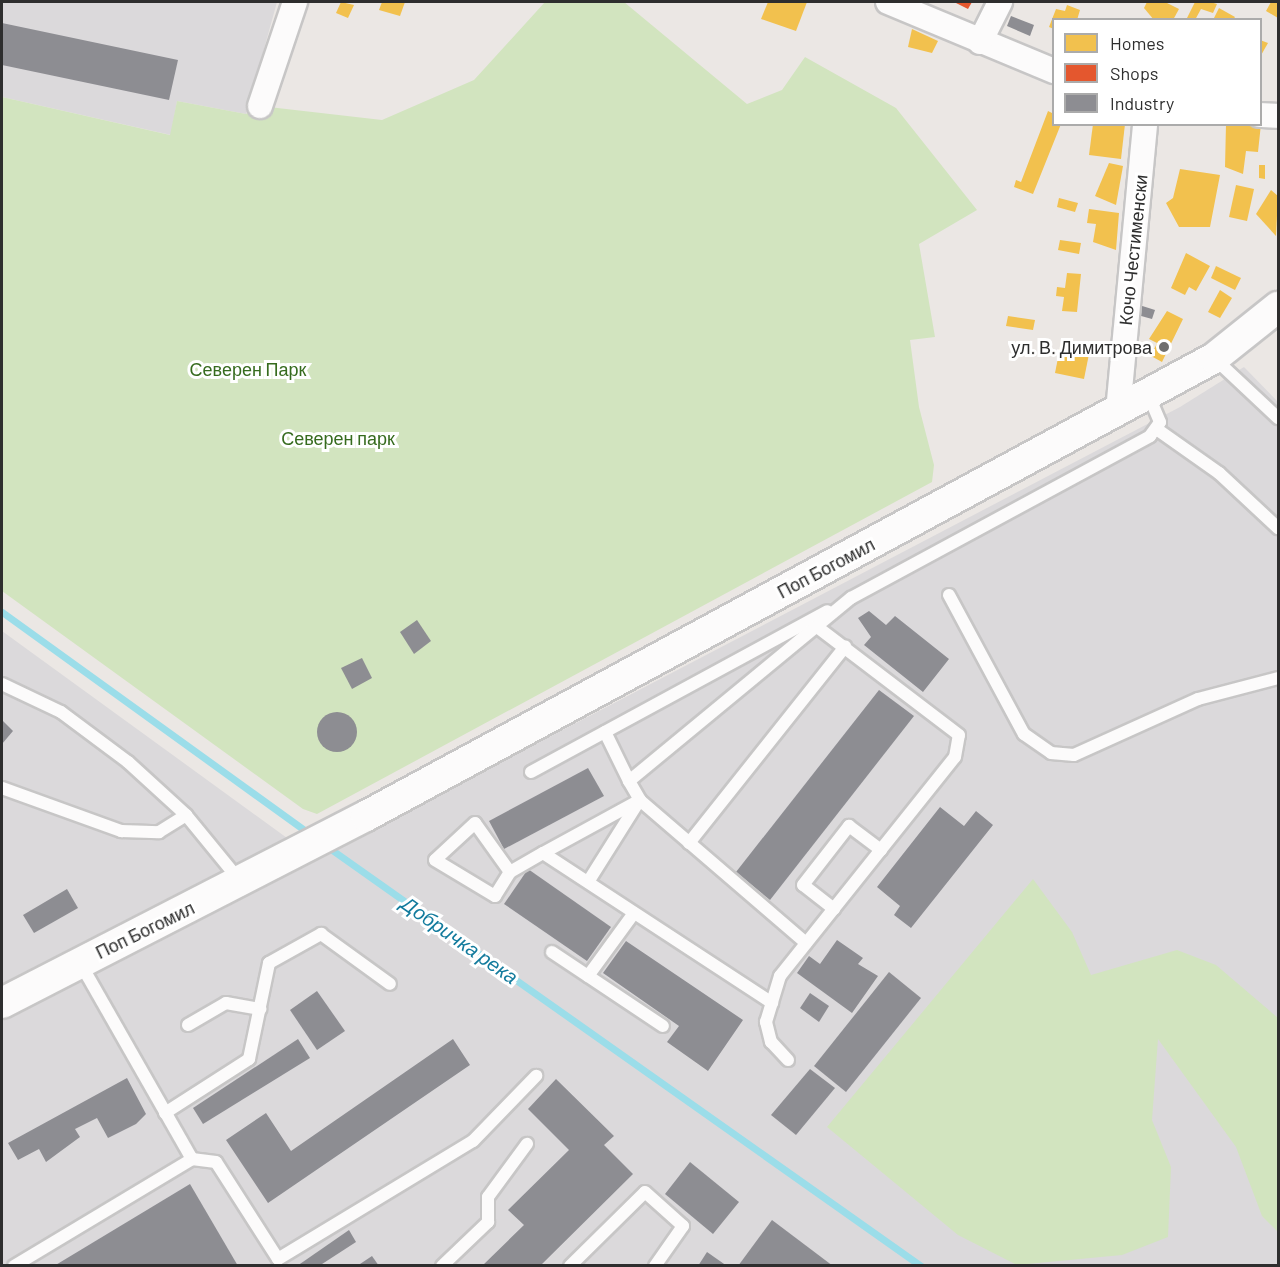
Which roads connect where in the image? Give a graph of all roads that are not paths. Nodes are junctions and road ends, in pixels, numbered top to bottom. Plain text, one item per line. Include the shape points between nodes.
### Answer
1 (295, 2) edge
2 (888, 2) edge
3 (1000, 2) edge
4 (980, 42) junction
5 (1052, 71) edge
6 (260, 106) dead end
7 (1262, 115) edge
8 (1278, 116) edge
9 (1145, 126) edge
10 (1278, 308) edge
11 (1215, 358) junction
12 (1148, 394) junction
13 (1118, 411) junction
14 (1278, 418) edge
15 (1158, 430) junction
16 (1278, 528) edge
17 (950, 595) dead end
18 (851, 598) junction
19 (817, 627) junction
20 (845, 647) junction
21 (1278, 678) edge
22 (2, 684) edge
23 (605, 732) junction
24 (531, 772) dead end
25 (629, 781) junction
26 (2, 788) edge
27 (640, 800) junction
28 (186, 815) junction
29 (689, 843) junction
30 (881, 850) junction
31 (543, 853) junction
32 (510, 872) junction
33 (241, 882) junction
34 (588, 882) junction
35 (834, 909) junction
36 (634, 913) junction
37 (806, 943) junction
38 (552, 952) dead end
39 (79, 962) junction
40 (588, 976) junction
41 (390, 984) dead end
42 (2, 1003) edge
43 (771, 1004) junction
44 (260, 1009) junction
45 (188, 1025) dead end
46 (663, 1026) dead end
47 (788, 1060) dead end
48 (536, 1076) dead end
49 (165, 1113) junction
50 (527, 1144) dead end
51 (192, 1159) junction
52 (280, 1262) edge
53 (14, 1266) edge
54 (442, 1266) edge
55 (570, 1266) edge
56 (655, 1266) edge

1 - 6 street
2 - 4 street
3 - 4 street
4 - 5 street
7 - 8 street
9 - 13 street, Кочо Честименски
10 - 11 street, Поп Богомил
11 - 12 street, Поп Богомил
11 - 14 lane
12 - 13 street, Поп Богомил
12 - 15 lane via 1160,422
13 - 33 street, Поп Богомил
15 - 16 lane via 1220,473
15 - 18 lane
17 - 21 lane via 1024,734 1051,753 1074,755 1198,699
18 - 19 lane
18 - 23 lane
19 - 20 lane
19 - 25 lane
20 - 29 lane
20 - 30 lane via 959,735 955,757
22 - 28 lane via 62,712 128,762
23 - 24 lane
23 - 25 lane
25 - 27 lane
26 - 28 lane via 121,831 159,832
27 - 29 lane
27 - 31 lane
27 - 34 lane
28 - 33 lane
29 - 37 lane
30 - 35 lane
30 - 35 lane via 849,826 803,885
31 - 32 lane
31 - 34 lane
32 - 32 lane via 495,896 435,860 475,823
33 - 39 street, Поп Богомил
34 - 36 lane
35 - 37 lane
36 - 40 lane
36 - 43 lane
37 - 43 lane via 780,976
38 - 40 lane
39 - 42 street, Поп Богомил
39 - 49 lane
40 - 46 lane
41 - 44 lane via 321,934 269,963
43 - 47 lane via 766,1022 771,1042
44 - 45 lane via 226,1003
44 - 49 lane via 249,1059
48 - 52 lane via 473,1141
49 - 51 lane
50 - 54 lane via 488,1197 488,1222
51 - 52 lane via 216,1161
51 - 53 lane
55 - 56 lane via 645,1192 683,1226

